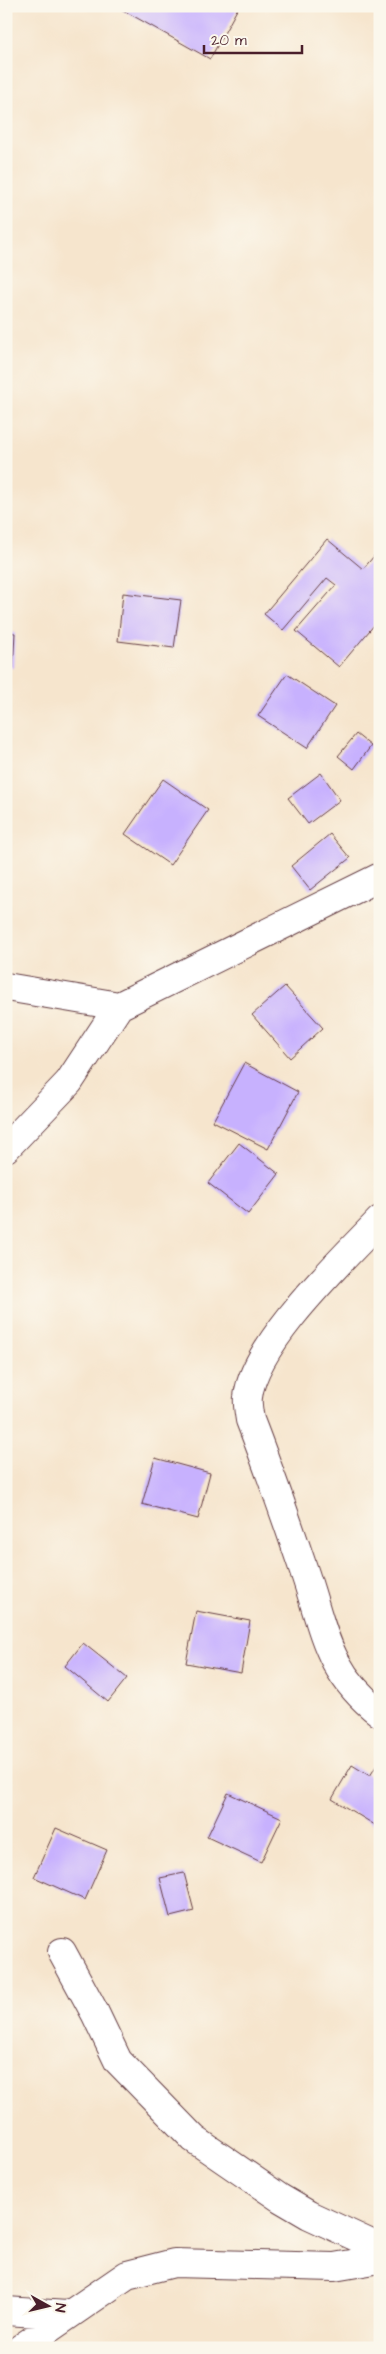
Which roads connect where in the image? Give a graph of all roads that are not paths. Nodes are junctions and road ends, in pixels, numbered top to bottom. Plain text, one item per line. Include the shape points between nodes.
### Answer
1 (380, 877) edge
2 (6, 987) edge
3 (119, 1006) junction
4 (6, 1148) edge
5 (380, 1220) edge
6 (380, 1712) edge
7 (62, 1952) dead end
8 (380, 2248) edge
9 (380, 2259) edge
10 (6, 2311) edge
11 (67, 2315) junction
12 (21, 2348) edge

1 - 3 street
2 - 3 street
3 - 4 street via 69,1082
5 - 6 street via 296,1310 254,1374 248,1398 250,1420 310,1589 322,1633 353,1690
7 - 8 street via 118,2061 194,2139 280,2198
9 - 11 street via 334,2268 174,2263 127,2275
10 - 11 street
11 - 12 street

